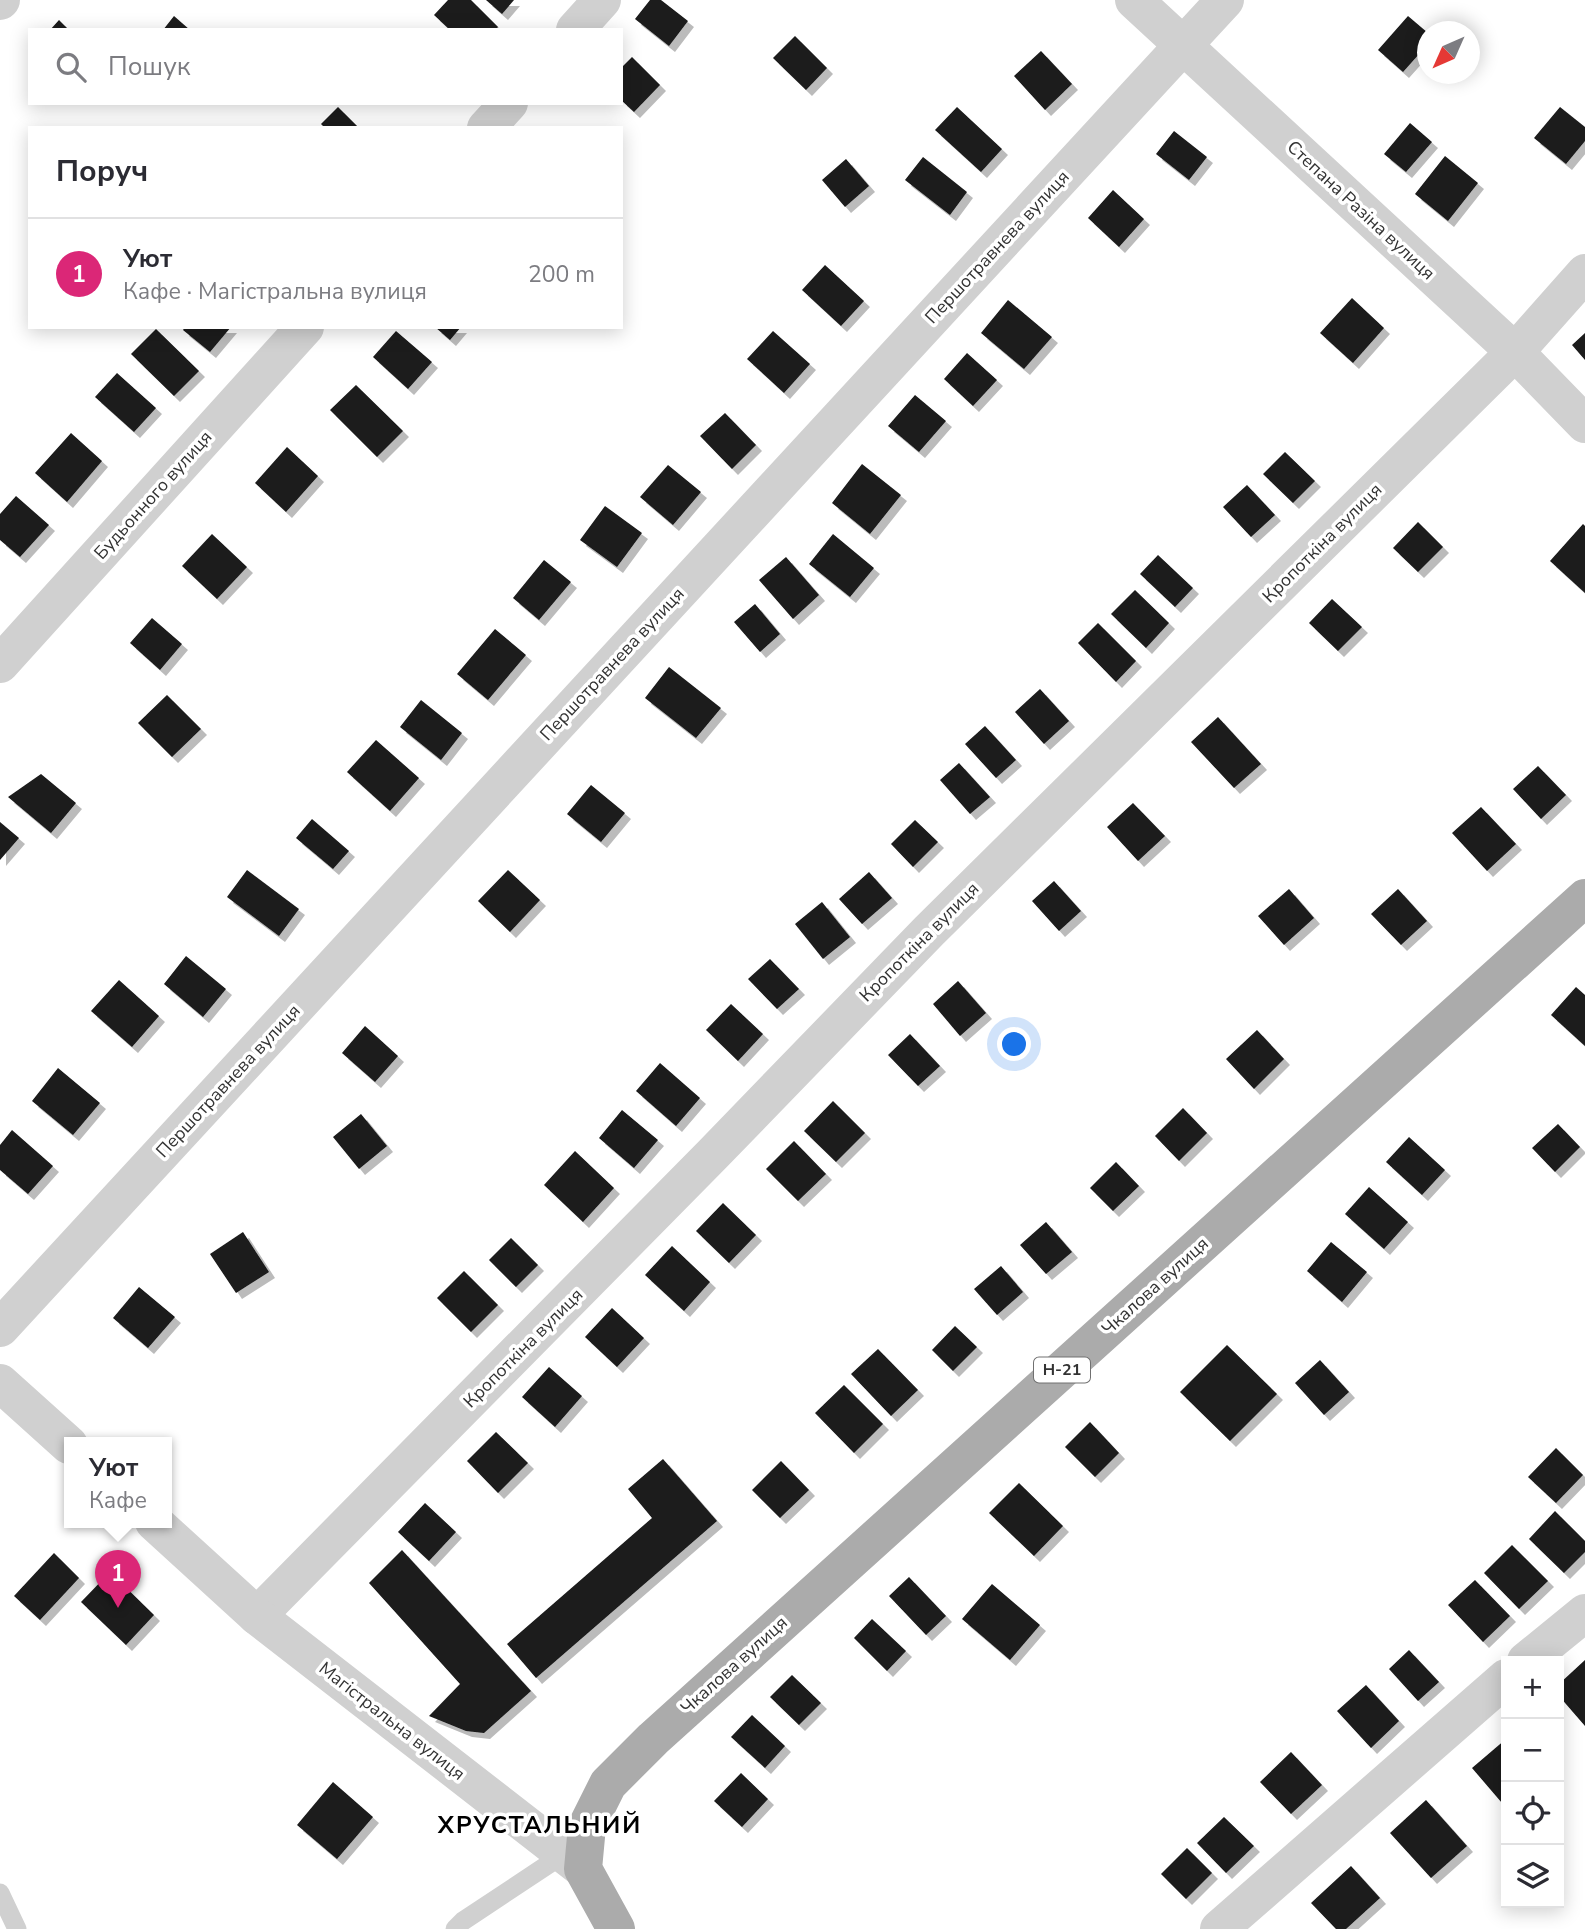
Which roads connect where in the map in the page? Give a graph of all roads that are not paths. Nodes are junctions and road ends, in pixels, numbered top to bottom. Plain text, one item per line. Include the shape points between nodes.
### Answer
1 (602, 0) edge
2 (1134, 0) edge
3 (1226, 0) edge
4 (577, 28) edge
5 (1182, 46) junction
6 (507, 105) edge
7 (488, 126) edge
8 (1585, 273) edge
9 (303, 329) edge
10 (1515, 352) junction
11 (1585, 424) edge
12 (0, 663) edge
13 (1585, 898) edge
14 (0, 1328) edge
15 (0, 1383) edge
16 (64, 1441) edge
17 (161, 1528) edge
18 (1585, 1613) edge
19 (257, 1616) junction
20 (1532, 1656) edge
21 (1501, 1682) edge
22 (574, 1862) junction
23 (0, 1894) edge
24 (17, 1929) edge
25 (455, 1929) edge
26 (616, 1929) edge
27 (1219, 1929) edge

1 - 4 street
2 - 5 street, Степана Разіна вулиця
3 - 5 street, Першотравнева вулиця
5 - 10 street, Степана Разіна вулиця
5 - 14 street, Першотравнева вулиця
6 - 7 street
8 - 10 street, Кропоткіна вулиця
9 - 12 street, Будьонного вулиця
10 - 11 street, Степана Разіна вулиця
10 - 19 street, Кропоткіна вулиця via 929,931
13 - 22 main road, Чкалова вулиця / Н-21 via 653,1739 608,1784
15 - 16 street
17 - 19 street, Магістральна вулиця
18 - 20 street
19 - 22 street, Магістральна вулиця
21 - 27 street
22 - 25 lane
22 - 26 main road, Магістральна вулиця
23 - 24 lane

